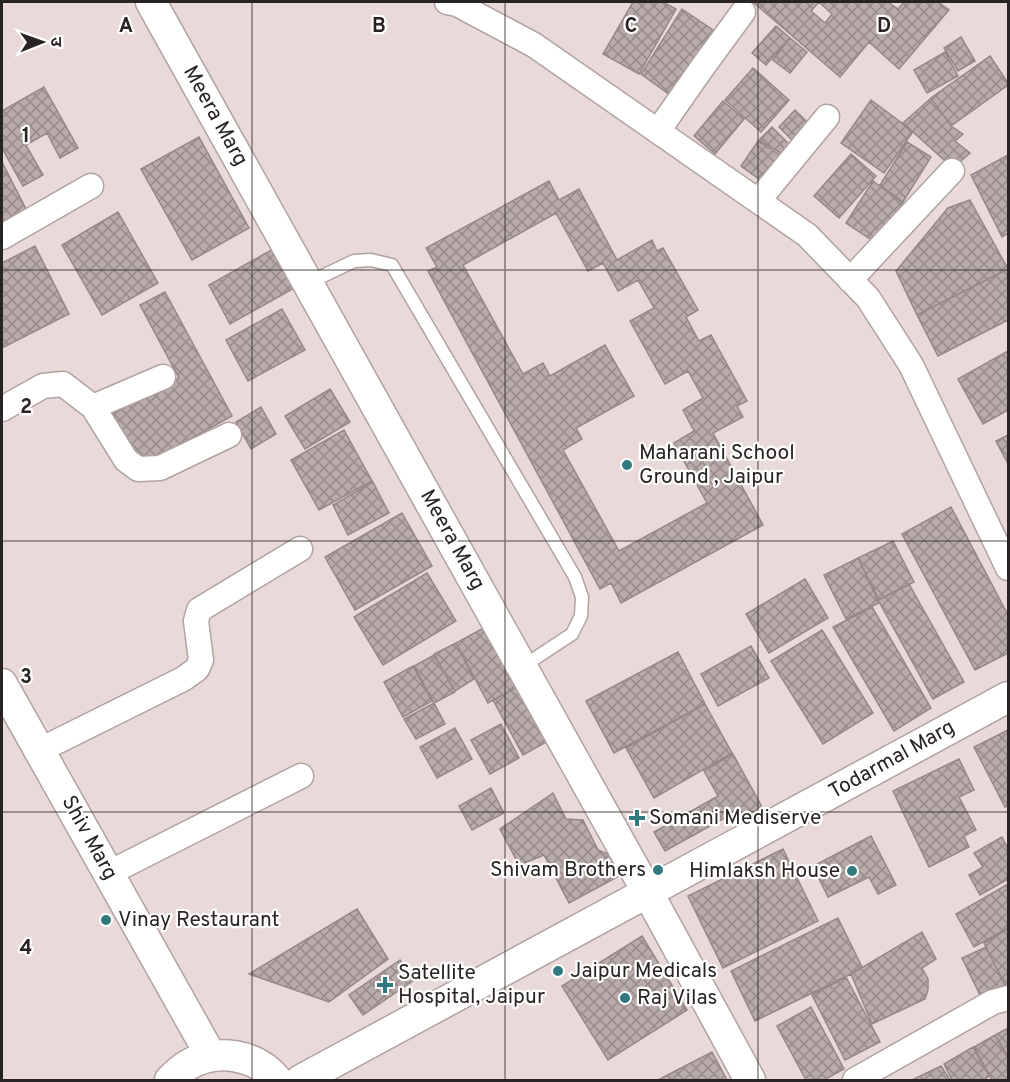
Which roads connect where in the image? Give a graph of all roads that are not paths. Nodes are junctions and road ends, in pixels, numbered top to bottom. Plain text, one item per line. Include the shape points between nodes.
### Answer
1 (151, 2) edge
2 (447, 2) edge
3 (484, 9) edge
4 (743, 12) dead end
5 (827, 117) dead end
6 (658, 131) junction
7 (952, 171) dead end
8 (91, 186) dead end
9 (758, 201) junction
10 (2, 237) edge
11 (850, 280) junction
12 (308, 283) junction
13 (163, 377) dead end
14 (93, 407) junction
15 (2, 409) edge
16 (229, 435) dead end
17 (300, 549) dead end
18 (1008, 567) edge
19 (522, 667) junction
20 (2, 684) edge
21 (1008, 697) edge
22 (40, 750) junction
23 (301, 776) dead end
24 (109, 873) junction
25 (648, 893) junction
26 (1008, 998) edge
27 (211, 1056) junction
28 (170, 1080) edge
29 (277, 1080) edge
30 (301, 1080) edge
31 (750, 1080) edge
32 (855, 1080) edge

1 - 12 street, Meera Marg
2 - 3 street
3 - 6 street
4 - 6 street
5 - 9 street
6 - 9 street
7 - 11 street
8 - 10 street
9 - 11 street via 807,235
11 - 18 street via 868,298 910,365
12 - 19 street, Meera Marg
12 - 19 lane via 354,261 392,265 575,577 582,597 581,616 572,634
13 - 14 street
14 - 15 street via 63,384 43,386
14 - 16 street via 126,460 138,469 160,468
17 - 22 street via 199,610 196,621 201,660 197,669
19 - 25 street, Meera Marg
20 - 22 street, Shiv Marg
21 - 25 street, Todarmal Marg
22 - 24 street, Shiv Marg
23 - 24 street
24 - 27 street, Shiv Marg
25 - 30 street, Todarmal Marg
25 - 31 street, Meera Marg
26 - 32 street via 993,1002
27 - 28 street via 187,1065
27 - 29 street via 232,1055 253,1061

